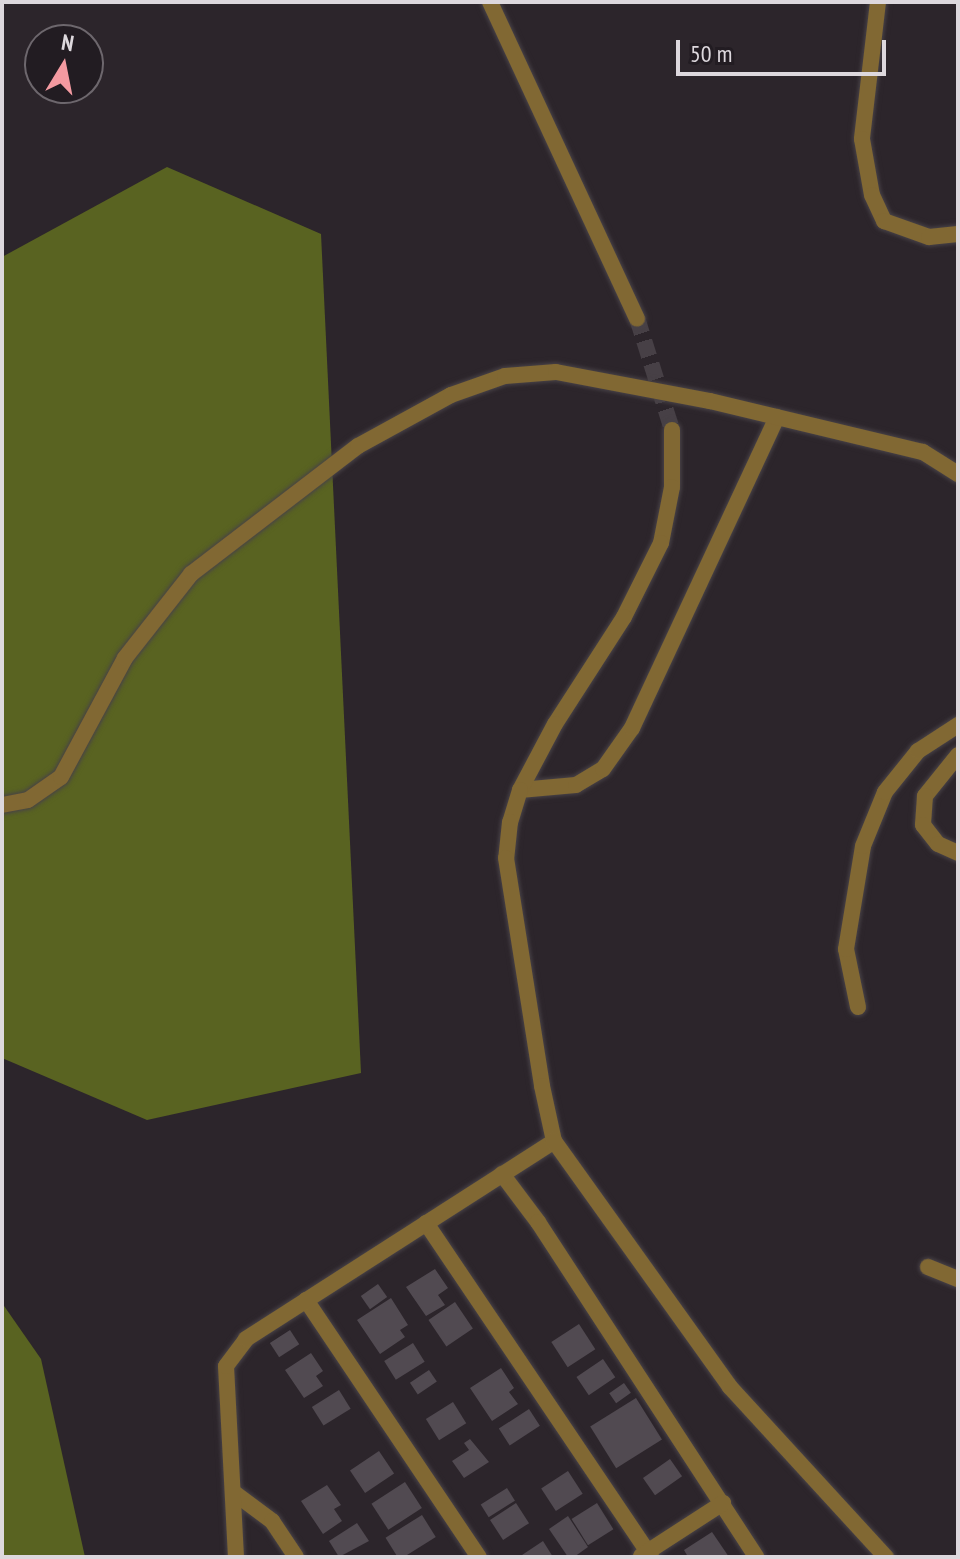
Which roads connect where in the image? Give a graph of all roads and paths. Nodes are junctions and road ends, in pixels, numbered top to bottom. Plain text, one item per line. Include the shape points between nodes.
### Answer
1 (490, 2) edge
2 (878, 2) edge
3 (958, 234) edge
4 (637, 318) tunnel mouth
5 (777, 417) junction
6 (672, 430) tunnel mouth
7 (958, 474) edge
8 (958, 725) edge
9 (958, 755) edge
10 (520, 790) junction
11 (2, 805) edge
12 (958, 853) edge
13 (858, 1007) dead end
14 (554, 1141) junction
15 (502, 1174) junction
16 (426, 1223) junction
17 (928, 1267) dead end
18 (958, 1279) edge
19 (306, 1300) junction
20 (233, 1492) junction
21 (723, 1503) junction
22 (647, 1555) edge
23 (236, 1557) edge
24 (296, 1557) edge
25 (479, 1557) edge
26 (756, 1557) edge
27 (886, 1557) edge

1 - 4 street
2 - 3 street via 862,139 872,195 884,221 929,237
5 - 7 street via 923,452
5 - 10 street via 632,728 603,769 576,785
5 - 11 street via 556,372 505,376 451,395 358,446 191,574 125,658 61,777 28,800
6 - 10 street via 672,487 661,543 624,617 555,724
8 - 13 street via 918,751 885,792 863,846 846,949
9 - 12 street via 925,796 923,825 938,844
10 - 14 street via 506,858
14 - 15 street
14 - 27 street via 730,1387
15 - 16 street
15 - 21 street
16 - 19 street
16 - 22 street
17 - 18 street
19 - 20 street via 246,1339 226,1366
19 - 25 street
20 - 23 street
20 - 24 street via 272,1521
21 - 22 street
21 - 26 street

